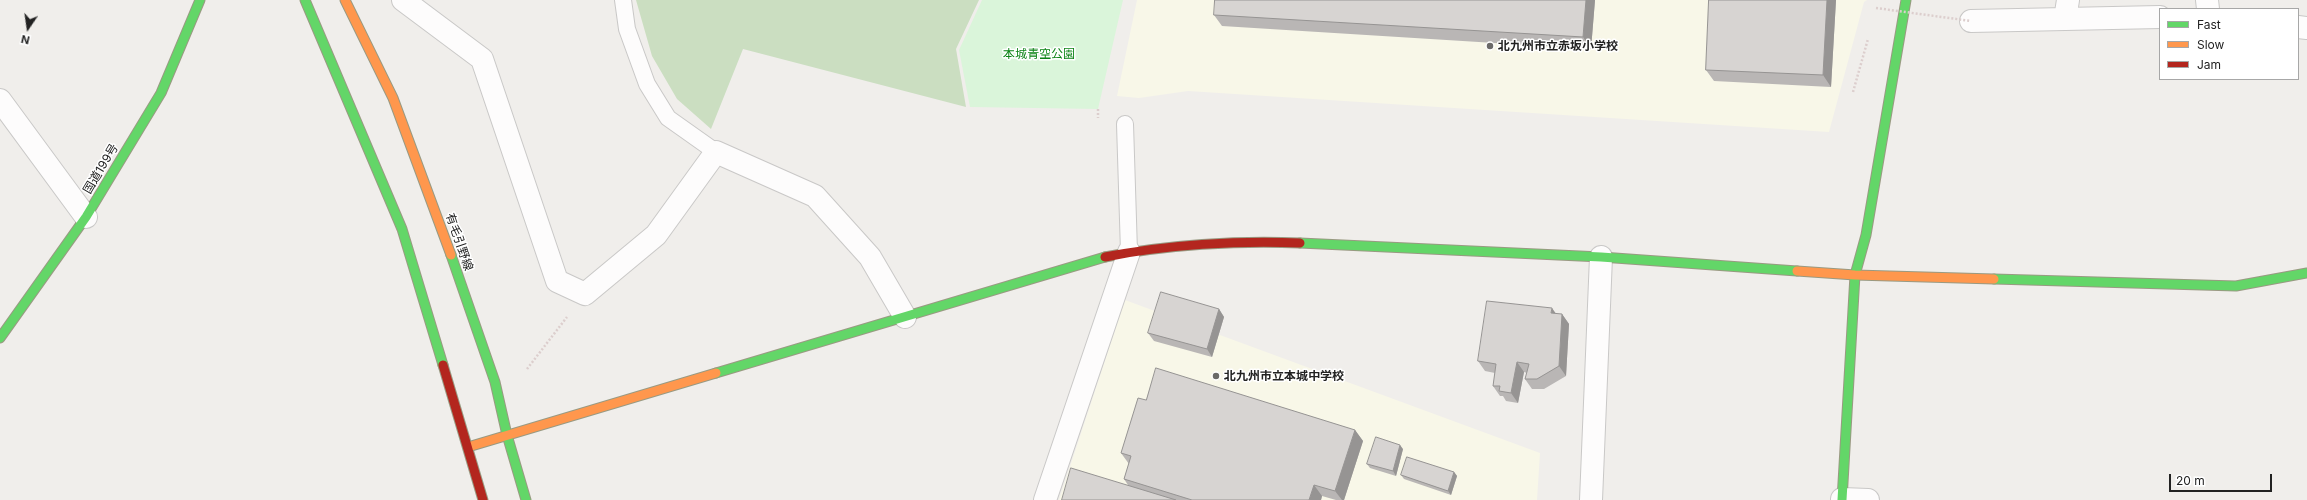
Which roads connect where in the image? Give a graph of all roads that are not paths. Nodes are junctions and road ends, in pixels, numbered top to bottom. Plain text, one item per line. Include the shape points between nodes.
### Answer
1 (200, 0) edge
2 (305, 0) edge
3 (345, 0) edge
4 (404, 0) edge
5 (623, 0) edge
6 (1906, 0) edge
7 (2066, 10) edge
8 (2159, 17) edge
9 (1971, 21) road end
10 (0, 100) edge
11 (1125, 124) dead end
12 (716, 152) junction
13 (86, 217) junction
14 (1129, 252) junction
15 (1601, 257) junction
16 (2307, 273) edge
17 (1855, 275) junction
18 (905, 317) junction
19 (0, 338) edge
20 (507, 435) junction
21 (468, 447) junction
22 (483, 500) edge
23 (526, 500) edge
24 (1045, 500) edge
25 (1591, 500) edge
26 (1842, 500) edge
27 (1868, 500) edge

1 - 13 main road, 国道199号 via 161,93
2 - 21 main road via 402,229
3 - 20 main road, 有毛引野線 via 393,98 432,202 495,382
4 - 12 street via 482,58 557,281 585,294 656,235
5 - 12 lane via 627,29 647,84 668,118
6 - 17 main road via 1866,235
7 - 8 street
7 - 9 street
10 - 13 street
11 - 14 lane
12 - 18 street via 815,196 870,257
13 - 19 main road, 国道199号
14 - 15 main road via 1257,241
14 - 18 main road via 1100,258
14 - 24 street
15 - 17 main road
15 - 25 street
16 - 17 main road via 2236,286
17 - 26 main road
18 - 20 main road
20 - 21 main road
20 - 23 main road, 有毛引野線
21 - 22 main road
26 - 27 street

